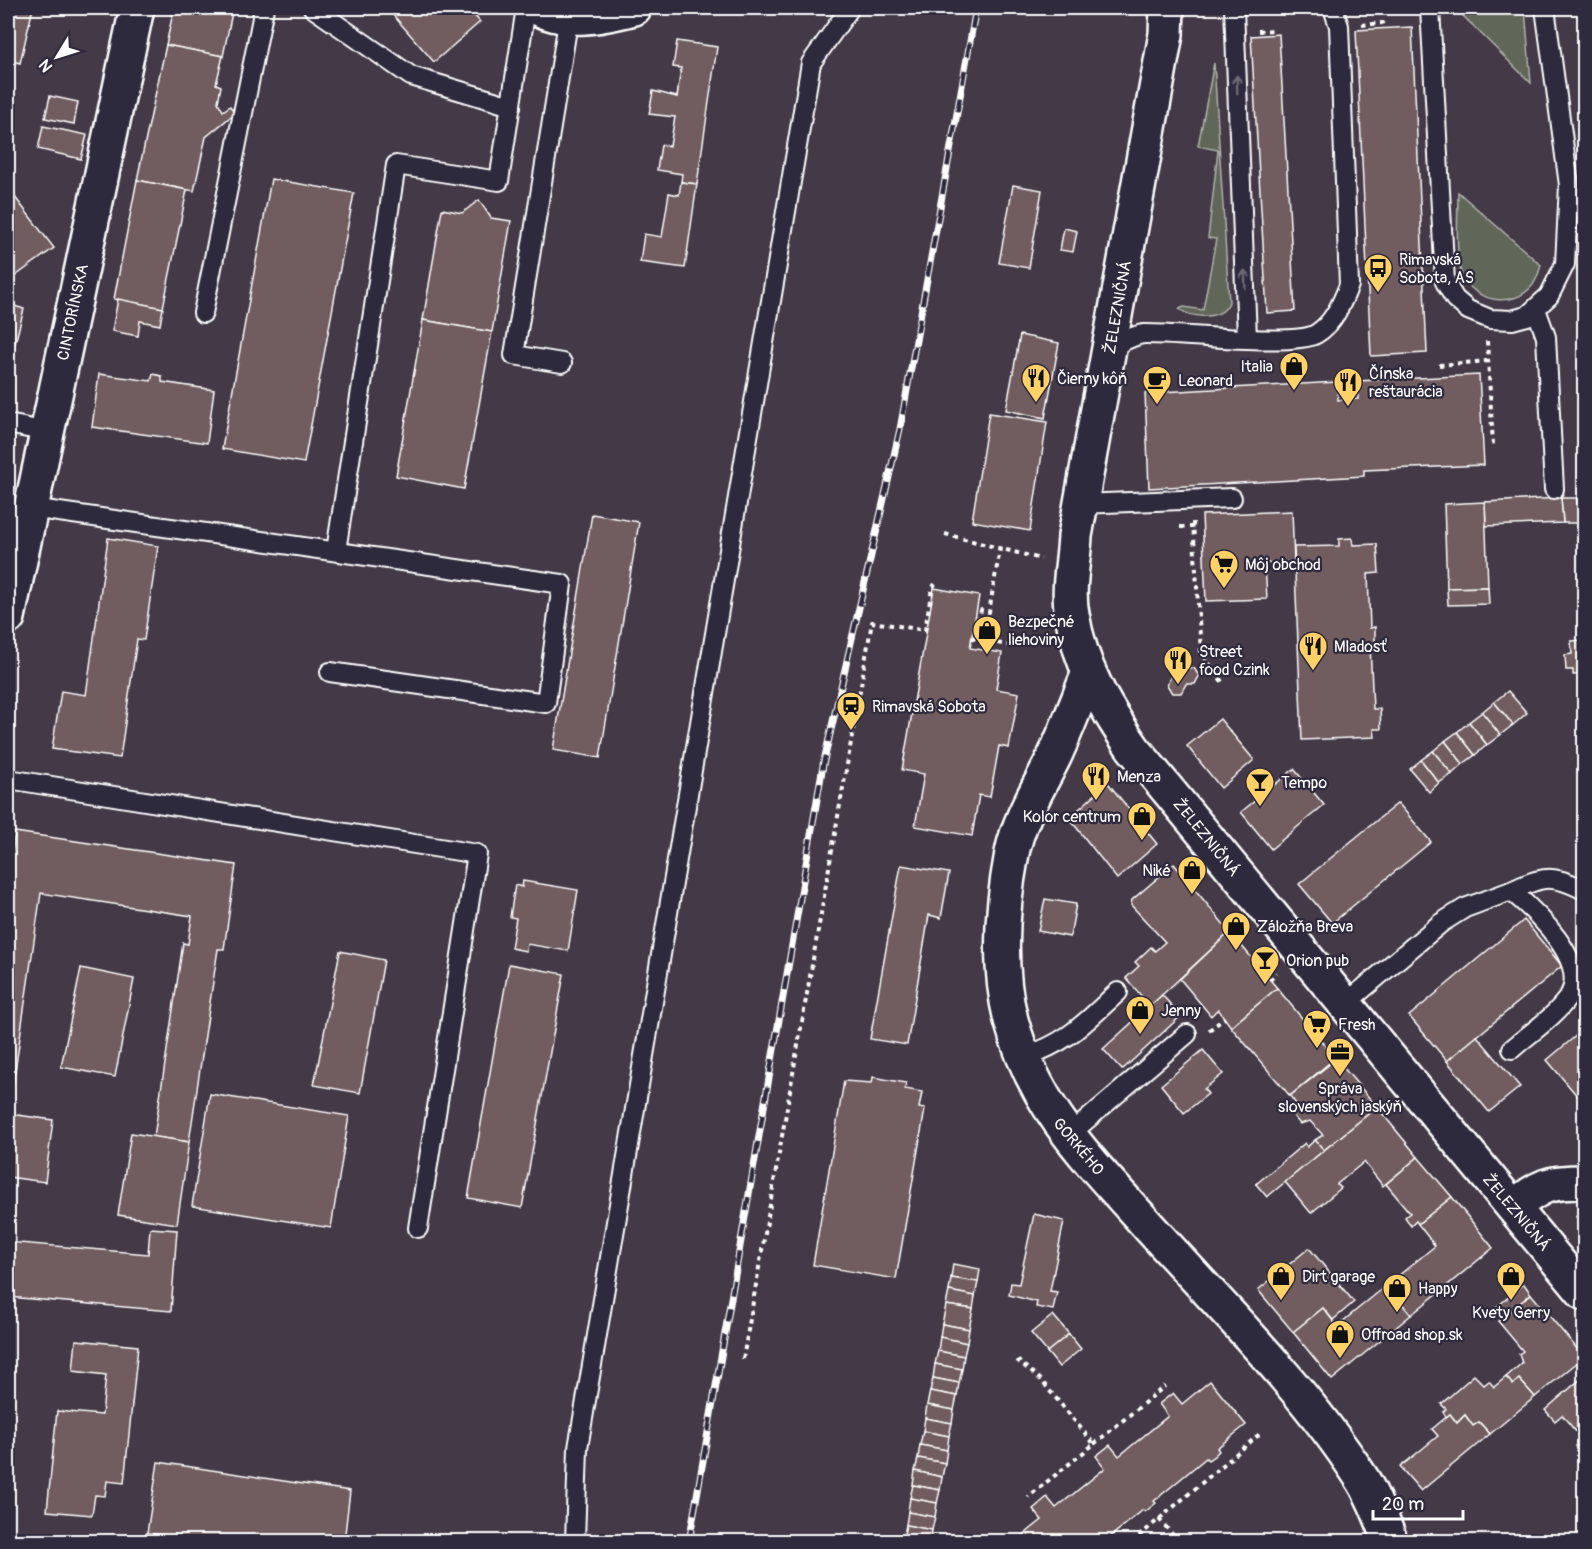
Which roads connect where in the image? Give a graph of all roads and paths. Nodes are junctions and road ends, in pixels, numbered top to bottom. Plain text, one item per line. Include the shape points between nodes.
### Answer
1 (137, 8) edge
2 (264, 8) edge
3 (314, 8) edge
4 (526, 8) edge
5 (537, 8) edge
6 (634, 8) edge
7 (849, 8) edge
8 (1167, 8) edge
9 (1234, 8) edge
10 (1333, 8) edge
11 (1430, 8) edge
12 (1545, 8) edge
13 (569, 16) junction
14 (1356, 25) dead end
15 (1384, 28) dead end
16 (1275, 30) dead end
17 (1254, 31) dead end
18 (511, 106) junction
19 (1536, 309) junction
20 (203, 313) dead end
21 (1490, 320) junction
22 (1247, 338) junction
23 (1110, 348) junction
24 (1488, 361) junction
25 (562, 363) dead end
26 (1439, 364) dead end
27 (8, 424) edge
28 (47, 432) junction
29 (1493, 445) dead end
30 (1554, 489) dead end
31 (1232, 498) dead end
32 (1191, 500) junction
33 (1080, 504) junction
34 (31, 508) junction
35 (945, 534) dead end
36 (1000, 549) junction
37 (336, 551) junction
38 (1043, 552) dead end
39 (935, 584) dead end
40 (8, 617) edge
41 (1007, 645) dead end
42 (330, 672) dead end
43 (1088, 675) junction
44 (1223, 683) dead end
45 (8, 778) edge
46 (1584, 890) edge
47 (1511, 891) junction
48 (1277, 973) dead end
49 (1270, 980) dead end
50 (1579, 983) edge
51 (1118, 993) dead end
52 (1345, 1004) junction
53 (1187, 1034) dead end
54 (1512, 1049) dead end
55 (1024, 1057) junction
56 (1069, 1135) junction
57 (1584, 1182) edge
58 (1513, 1208) junction
59 (418, 1228) dead end
60 (1584, 1293) edge
61 (743, 1359) dead end
62 (1017, 1360) dead end
63 (1165, 1386) dead end
64 (1262, 1432) dead end
65 (1094, 1444) junction
66 (1028, 1497) dead end
67 (1159, 1519) junction
68 (575, 1542) edge
69 (1132, 1542) edge
70 (1179, 1542) edge
71 (1392, 1542) edge

1 - 28 street, CINTORÍNSKA
2 - 20 lane
3 - 18 lane via 411,76
4 - 18 lane
5 - 13 street
6 - 13 street via 588,18
7 - 68 lane via 811,63 578,1448
8 - 23 street, ŽELEZNIČNÁ via 1166,34
22 -> 9 lane
10 - 22 lane via 1339,26 1349,285 1328,324 1314,335
11 - 21 lane via 1446,282 1468,310
12 - 19 lane via 1569,184 1565,264 1549,296
13 - 25 lane via 514,355
14 - 15 path via 1383,23
16 - 17 path
18 - 37 lane via 500,182 396,165
19 - 21 lane via 1512,320
19 - 30 lane via 1546,337
21 - 24 path
22 - 23 lane via 1142,334
23 - 33 street, ŽELEZNIČNÁ
24 - 26 path
24 - 29 path
27 - 28 lane
28 - 34 street, CINTORÍNSKA
31 - 32 lane
32 - 33 lane
32 - 44 path via 1201,652
33 - 43 street, ŽELEZNIČNÁ via 1071,613
34 - 37 lane
34 - 40 street, CINTORÍNSKA
35 - 36 path
36 - 38 path via 1040,561
36 - 41 path via 988,612 981,610 973,639
37 - 42 lane via 562,584 546,703
39 - 61 path via 926,630 872,622
43 - 52 street, ŽELEZNIČNÁ via 1133,748
43 - 55 street, GORKÉHO via 1013,849 1004,903 1003,966 1011,1018
45 - 59 lane via 477,854
46 - 47 lane via 1566,880 1539,878
47 - 50 lane via 1530,906 1562,946
47 - 52 lane via 1465,908 1441,923
48 - 49 path
50 - 54 lane via 1557,1010
51 - 55 lane via 1067,1038
52 - 58 street, ŽELEZNIČNÁ
53 - 56 lane
55 - 56 street, GORKÉHO via 1050,1111
56 - 71 street, GORKÉHO via 1299,1394 1362,1478
57 - 58 street via 1539,1187
58 - 60 street, ŽELEZNIČNÁ
62 - 65 path via 1041,1379
63 - 65 path
64 - 67 path
65 - 66 path
67 - 69 path
67 - 70 path

